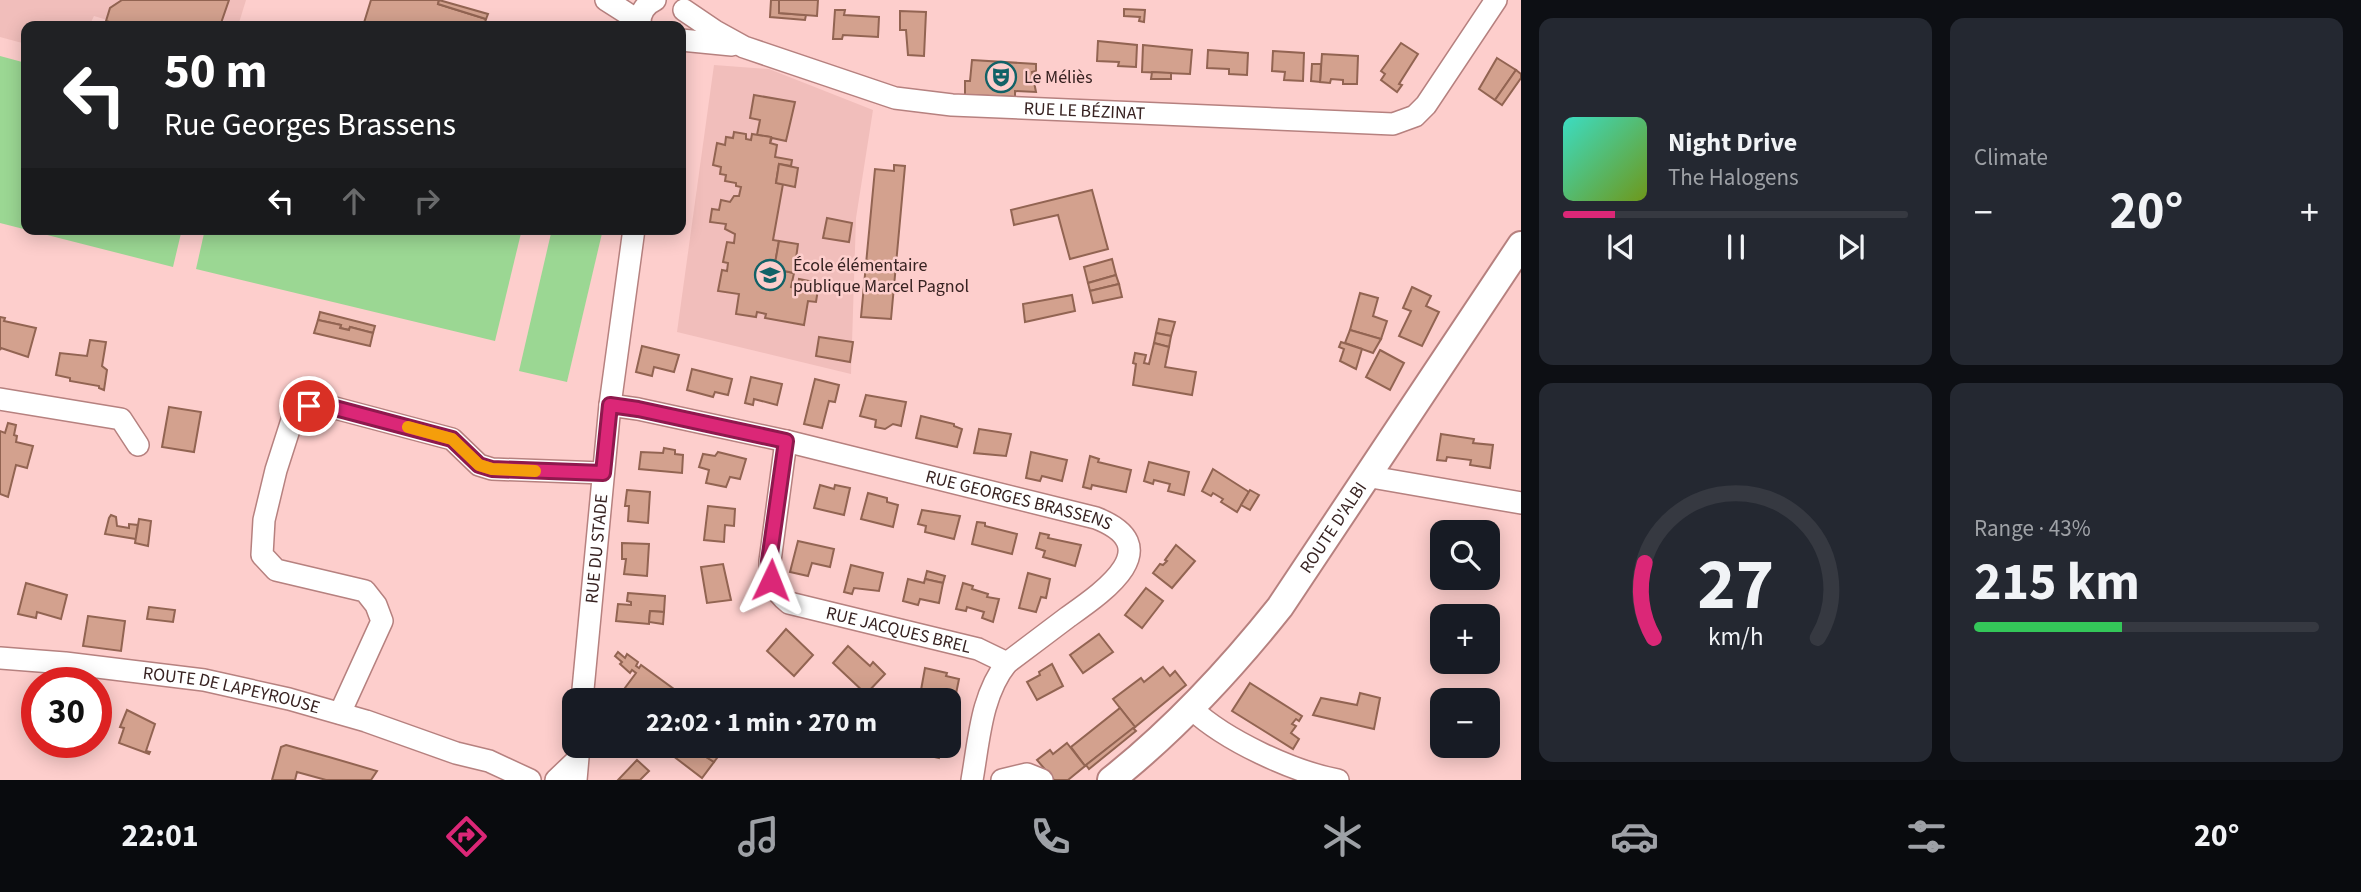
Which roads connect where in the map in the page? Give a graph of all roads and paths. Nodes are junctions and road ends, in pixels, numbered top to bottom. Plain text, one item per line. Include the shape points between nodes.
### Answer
1 (606, 0) edge
2 (623, 0) edge
3 (1496, 0) edge
4 (665, 3) edge
5 (635, 21) edge
6 (641, 21) edge
7 (681, 21) edge
8 (686, 40) edge
9 (744, 47) junction
10 (633, 235) edge
11 (1521, 245) edge
12 (0, 400) edge
13 (610, 405) junction
14 (786, 441) junction
15 (138, 445) dead end
16 (603, 473) junction
17 (1367, 473) junction
18 (1521, 503) edge
19 (0, 658) edge
20 (1006, 663) junction
21 (583, 688) edge
22 (1192, 709) junction
23 (340, 713) junction
24 (456, 753) junction
25 (577, 762) edge
26 (494, 780) edge
27 (530, 780) edge
28 (556, 780) edge
29 (972, 780) edge
30 (1002, 780) edge
31 (1042, 780) edge
32 (1111, 780) edge
33 (1338, 780) edge

1 - 5 street
2 - 4 street, RUE LE BÉZINAT
3 - 9 street, RUE LE BÉZINAT via 1426,105 1416,116 1393,124 951,105 895,98
4 - 6 street via 642,13
4 - 7 street
4 - 9 street, RUE LE BÉZINAT
8 - 9 street, RUE LE BÉZINAT
10 - 13 street, RUE DU STADE
11 - 17 main road, ROUTE D'ALBI
12 - 15 street via 121,419
13 - 14 street, RUE GEORGES BRASSENS
13 - 16 street, RUE DU STADE
14 - 20 street, RUE JACQUES BREL via 769,561 778,594 789,603 978,649
14 - 20 street, RUE GEORGES BRASSENS via 1096,518 1119,530 1129,554 1111,586
16 - 21 street, RUE DU STADE
16 - 23 street via 492,469 479,465 452,439 335,408 309,406 293,416 264,520 261,555 276,570 365,591 382,621
17 - 18 street
17 - 22 main road, ROUTE D'ALBI via 1280,607
19 - 23 street, ROUTE DE LAPEYROUSE via 204,680
20 - 29 street, RUE GEORGES BRASSENS via 989,692
22 - 32 main road, ROUTE D'ALBI
22 - 33 street via 1209,725 1264,754
23 - 24 street, ROUTE DE LAPEYROUSE
24 - 26 street, ROUTE DE LAPEYROUSE
24 - 27 street, ROUTE DE LAPEYROUSE via 489,761
25 - 28 street
30 - 31 street via 1027,774

